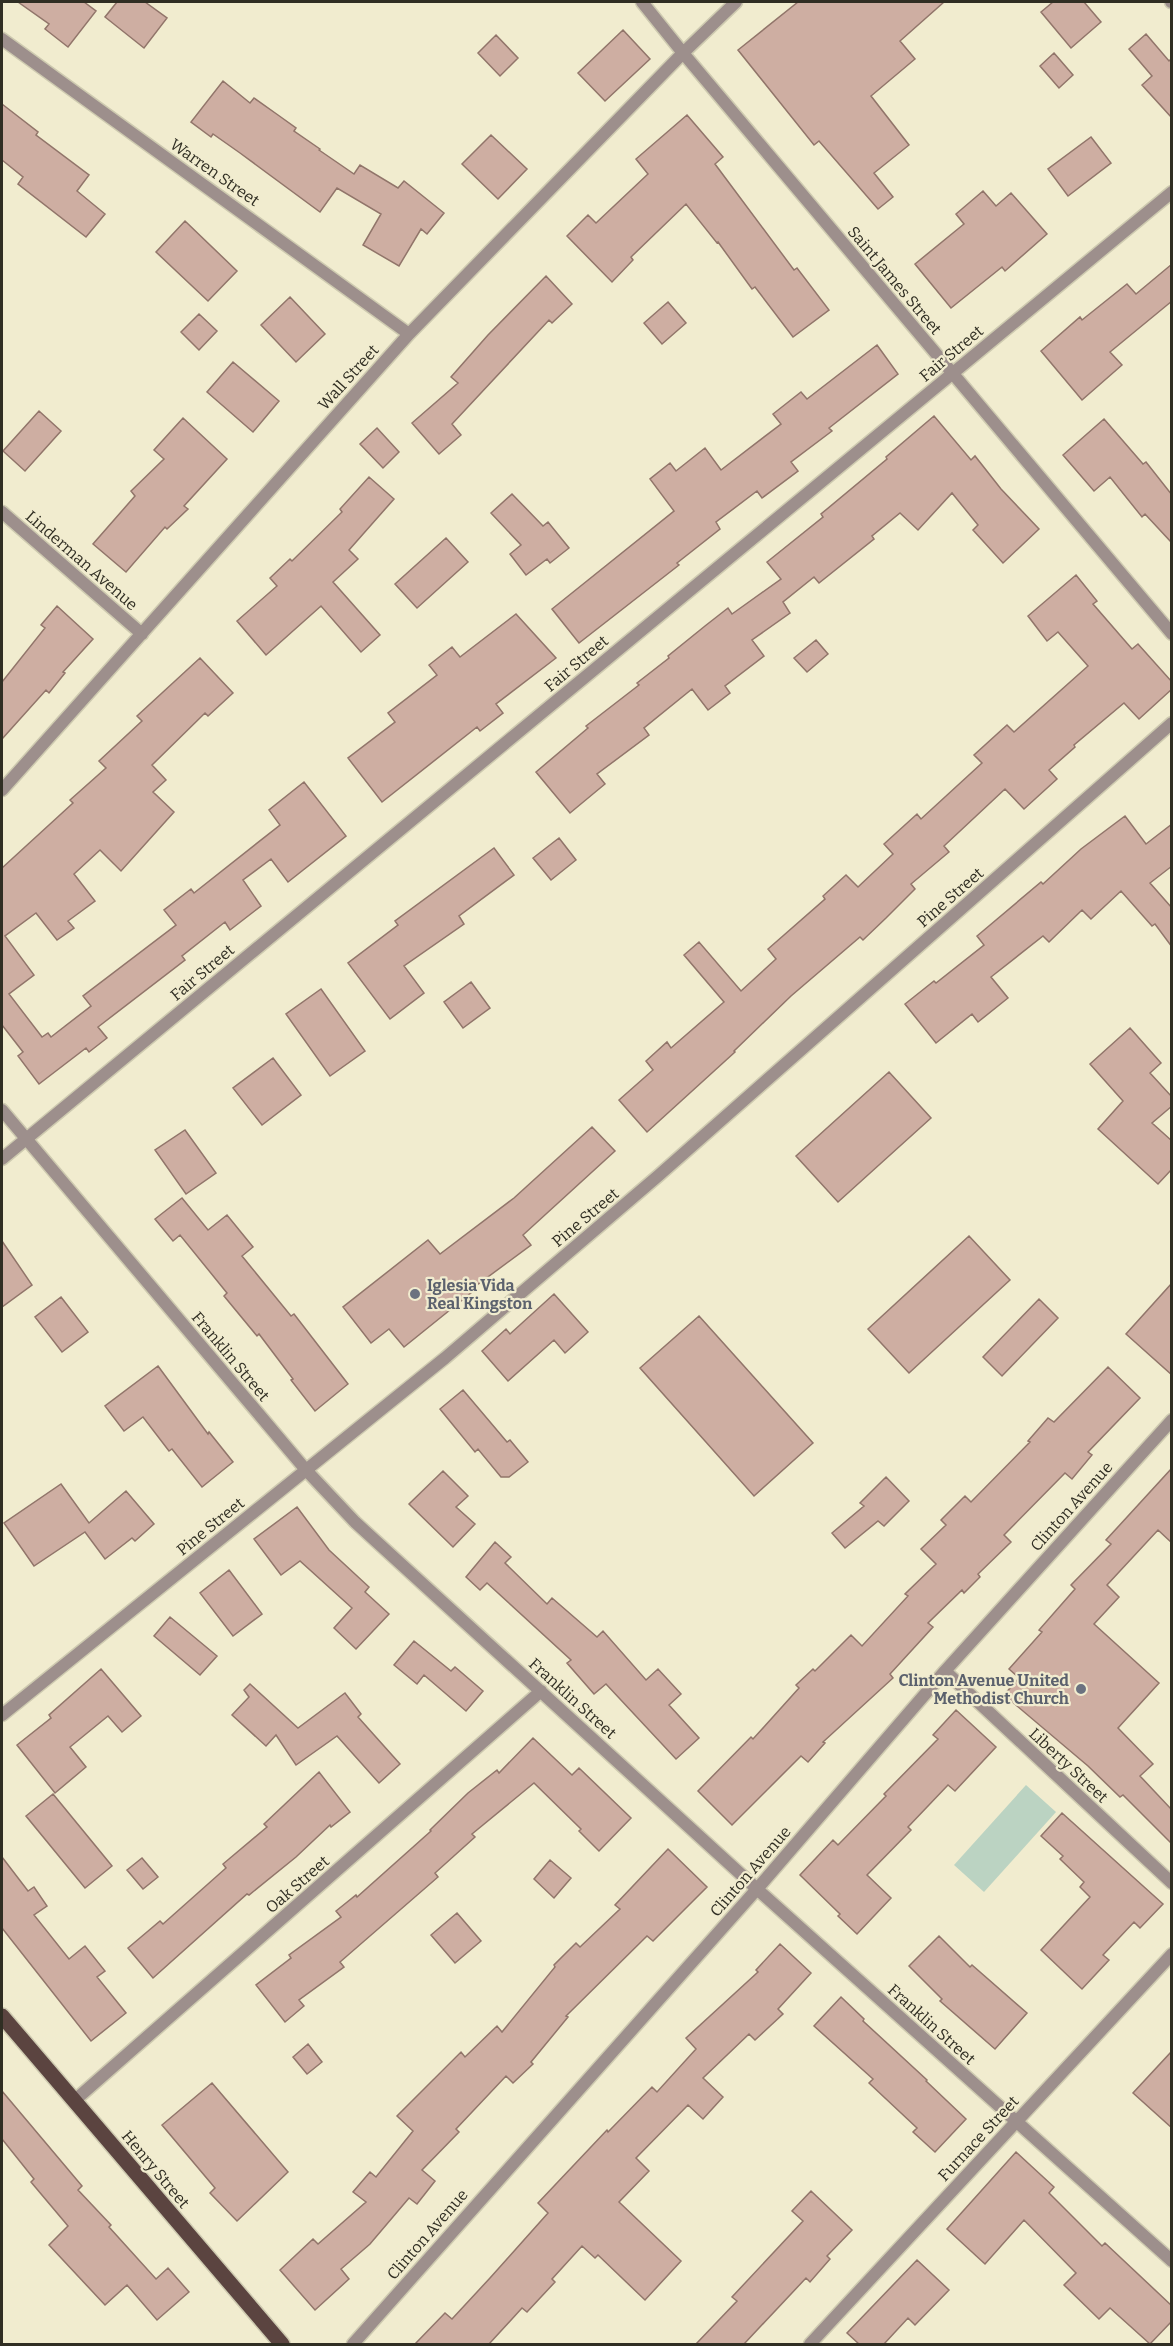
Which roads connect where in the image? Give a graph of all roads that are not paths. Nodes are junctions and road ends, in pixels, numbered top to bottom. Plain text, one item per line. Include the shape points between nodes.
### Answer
1 (642, 2) edge
2 (736, 2) edge
3 (2, 39) edge
4 (683, 53) junction
5 (1172, 192) edge
6 (410, 333) junction
7 (953, 373) junction
8 (2, 512) edge
9 (142, 634) junction
10 (1172, 634) edge
11 (1172, 723) edge
12 (2, 790) edge
13 (2, 1110) edge
14 (25, 1139) junction
15 (2, 1159) edge
16 (1169, 1428) edge
17 (306, 1470) junction
18 (945, 1671) junction
19 (541, 1691) junction
20 (2, 1715) edge
21 (1172, 1883) edge
22 (757, 1889) junction
23 (1172, 1954) edge
24 (2, 2016) edge
25 (74, 2101) junction
26 (1016, 2121) junction
27 (1172, 2261) edge
28 (816, 2342) edge
29 (282, 2344) edge
30 (352, 2344) edge

1 - 4 street, Saint James Street
2 - 4 street, Wall Street
3 - 6 street, Warren Street
4 - 6 street, Wall Street
4 - 7 street, Saint James Street
5 - 7 street, Fair Street
6 - 9 street, Wall Street
7 - 10 street, Saint James Street
7 - 14 street, Fair Street
8 - 9 street, Linderman Avenue
9 - 12 street, Wall Street
11 - 17 street, Pine Street via 650,1184
13 - 14 street, Franklin Street
14 - 15 street, Fair Street
14 - 17 street, Franklin Street
16 - 18 street, Clinton Avenue
17 - 19 street, Franklin Street via 355,1522
17 - 20 street, Pine Street
18 - 21 street, Liberty Street
18 - 22 street, Clinton Avenue
19 - 22 street, Franklin Street
19 - 25 street, Oak Street
22 - 26 street, Franklin Street
22 - 30 street, Clinton Avenue
23 - 26 street, Furnace Street
24 - 25 main road, Henry Street
25 - 29 main road, Henry Street
26 - 27 street, Franklin Street
26 - 28 street, Furnace Street

